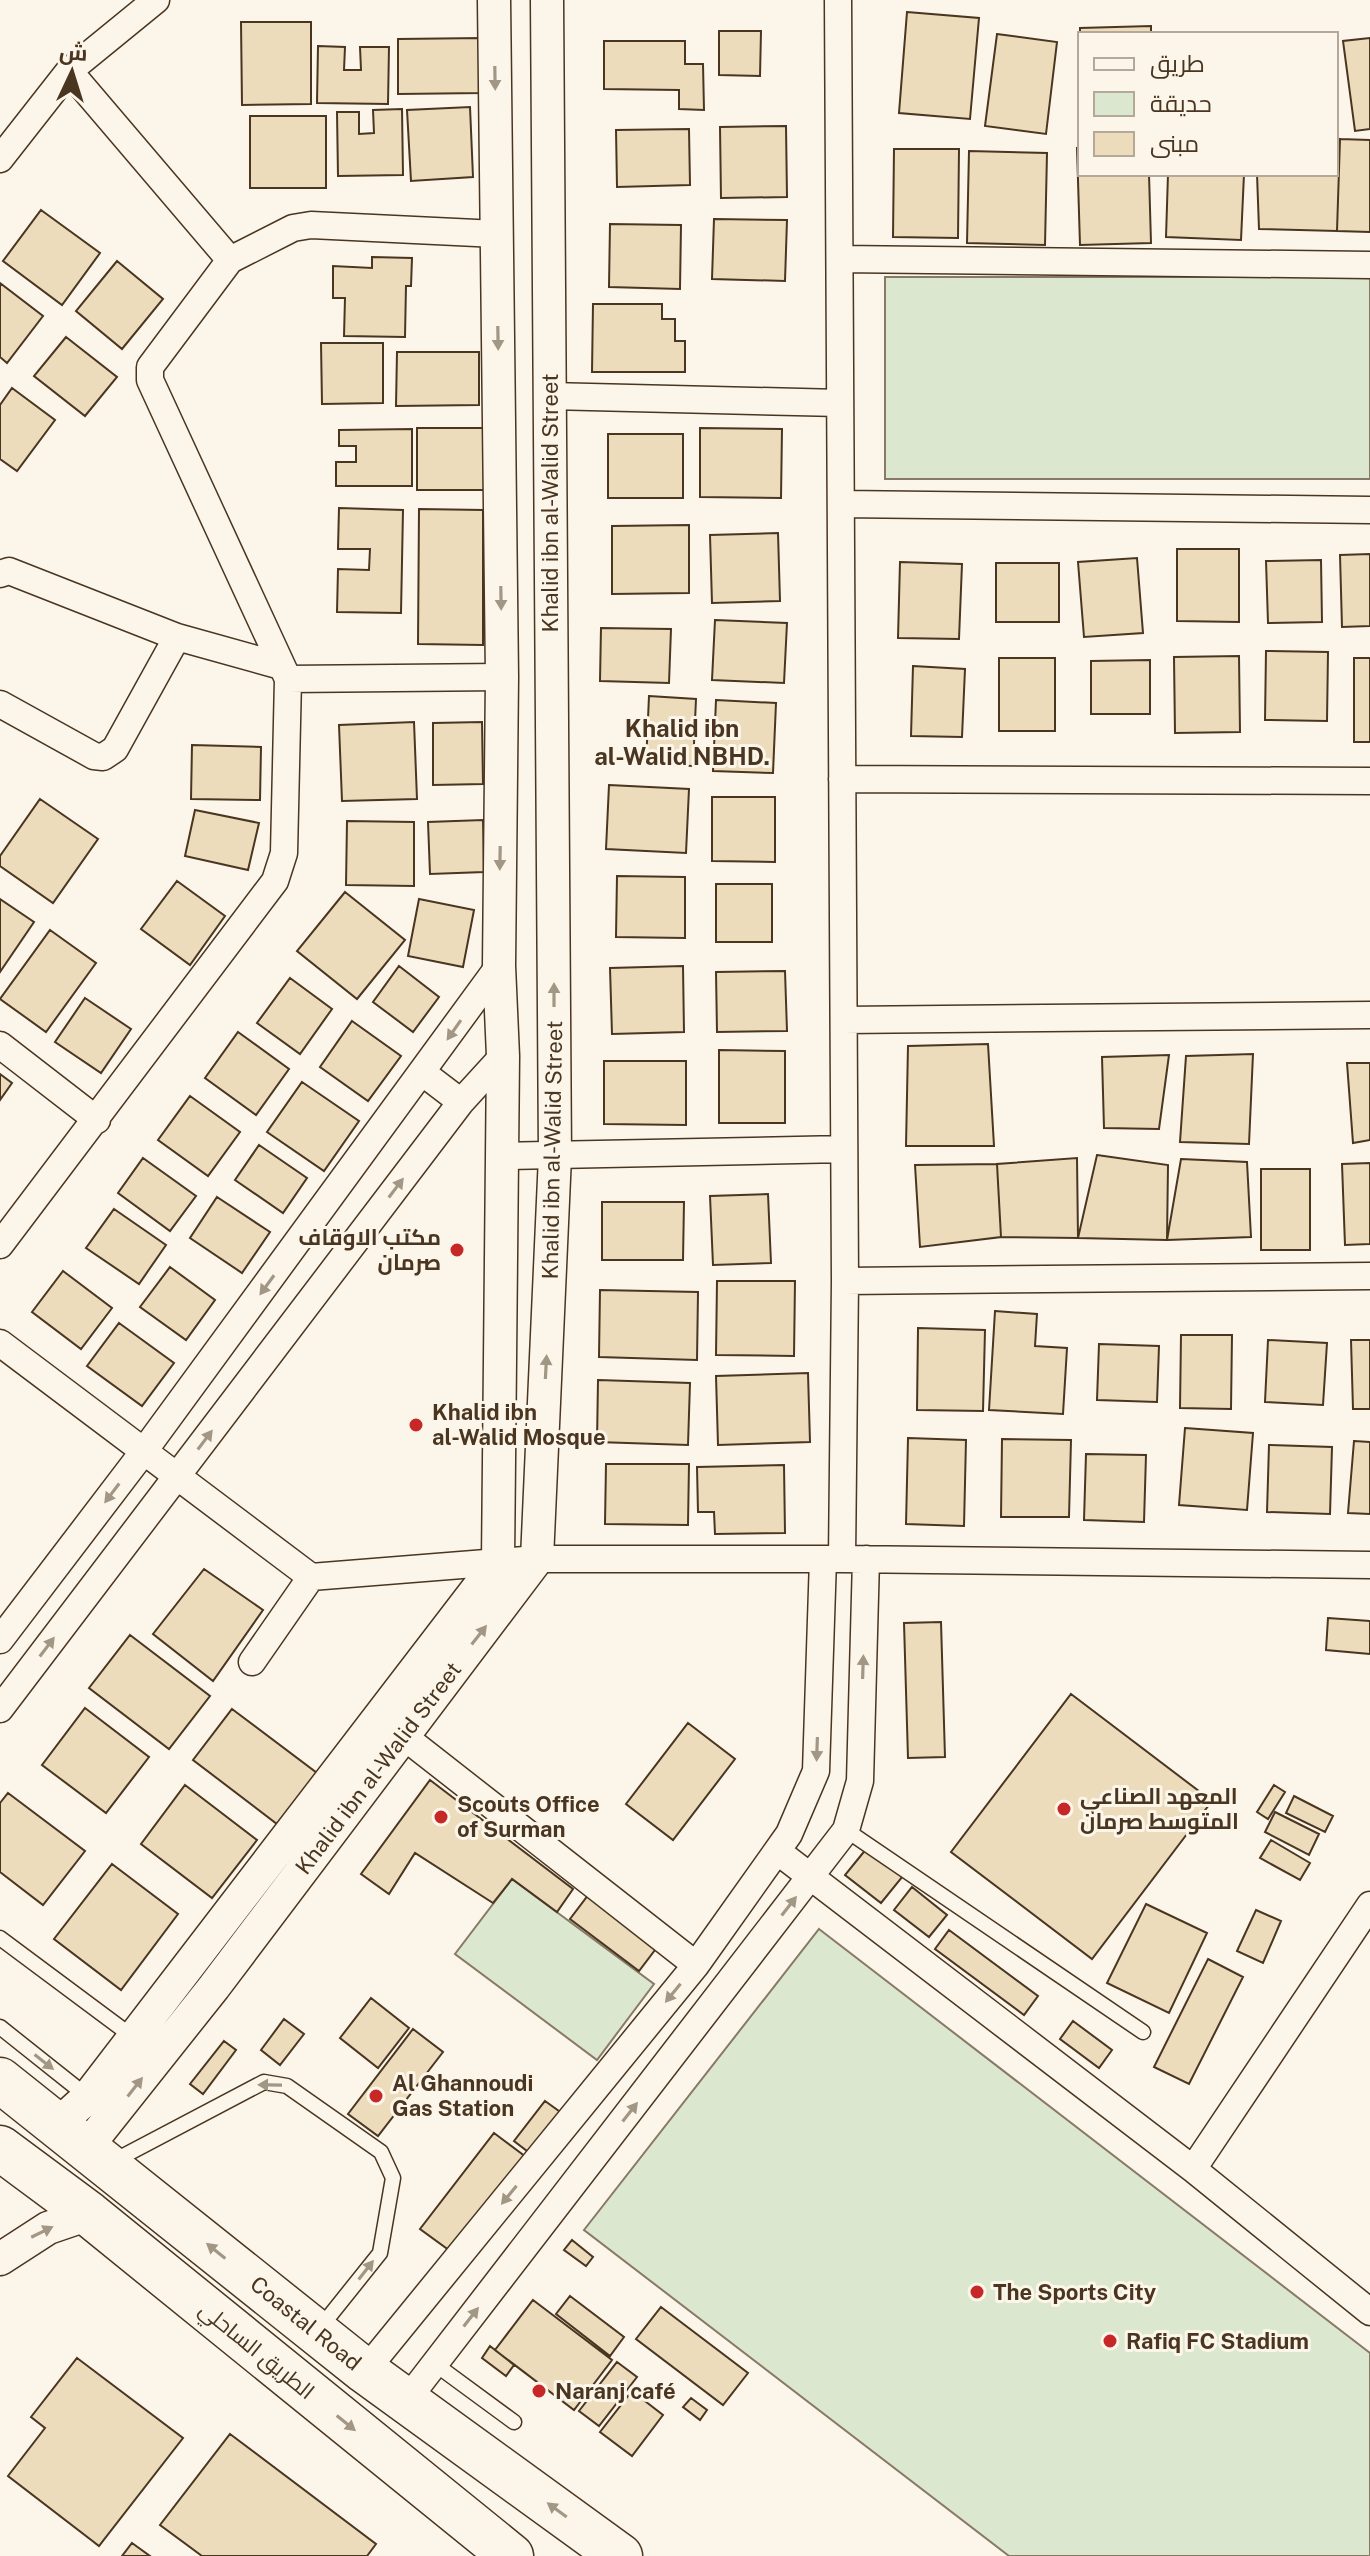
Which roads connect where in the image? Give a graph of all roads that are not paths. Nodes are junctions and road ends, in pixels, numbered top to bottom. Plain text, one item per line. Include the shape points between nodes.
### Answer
1 (156, 0) edge
2 (494, 0) edge
3 (547, 0) edge
4 (838, 0) edge
5 (69, 71) junction
6 (0, 159) edge
7 (497, 234) junction
8 (840, 259) junction
9 (230, 260) junction
10 (1370, 265) edge
11 (549, 396) junction
12 (840, 403) junction
13 (841, 504) junction
14 (1370, 510) edge
15 (0, 574) edge
16 (177, 637) junction
17 (285, 672) junction
18 (502, 677) junction
19 (0, 704) edge
20 (842, 779) junction
21 (1370, 781) edge
22 (499, 966) junction
23 (1370, 1015) edge
24 (844, 1020) junction
25 (0, 1045) edge
26 (503, 1056) junction
27 (423, 1073) junction
28 (461, 1102) junction
29 (97, 1120) junction
30 (844, 1149) junction
31 (502, 1156) junction
32 (555, 1156) junction
33 (0, 1245) edge
34 (1370, 1276) edge
35 (845, 1281) junction
36 (0, 1343) edge
37 (144, 1451) junction
38 (177, 1476) junction
39 (537, 1559) junction
40 (844, 1559) junction
41 (498, 1562) junction
42 (1370, 1565) edge
43 (311, 1577) junction
44 (0, 1640) edge
45 (252, 1662) dead end
46 (0, 1709) edge
47 (402, 1735) junction
48 (846, 1830) junction
49 (777, 1851) junction
50 (811, 1878) junction
51 (1370, 1905) edge
52 (0, 1938) edge
53 (187, 1965) junction
54 (696, 1965) junction
55 (214, 1987) junction
56 (0, 2027) edge
57 (1143, 2032) dead end
58 (133, 2037) junction
59 (0, 2080) edge
60 (88, 2097) junction
61 (83, 2146) junction
62 (0, 2148) edge
63 (1193, 2169) junction
64 (89, 2214) junction
65 (0, 2259) edge
66 (1370, 2312) edge
67 (318, 2331) junction
68 (435, 2364) junction
69 (365, 2371) junction
70 (406, 2401) junction
71 (514, 2422) dead end
72 (511, 2556) edge
73 (620, 2556) edge

1 - 5 street
2 -> 7 street
3 - 11 street, Khalid ibn al-Walid Street
4 - 8 street
5 - 6 street
5 - 9 street
7 - 9 street via 302,226
7 -> 18 street
8 - 10 street
8 - 12 street
9 - 17 street via 149,373
11 - 12 street
32 -> 11 street, Khalid ibn al-Walid Street
12 - 13 street
13 - 14 street
13 - 20 street
15 - 16 street via 9,571
16 - 17 street
16 - 19 street via 115,749 103,757
17 - 18 street
17 - 29 street via 280,872
18 -> 22 street
20 - 21 street
20 - 24 street
22 - 26 street
22 -> 27 street
23 - 24 street
24 - 30 street
25 - 29 street
26 - 28 street
26 - 31 street
27 - 28 street
27 -> 37 street
38 -> 28 street
29 - 33 street
30 - 32 street
30 - 35 street
31 - 32 street
31 - 41 street
39 -> 32 street, Khalid ibn al-Walid Street
34 - 35 street
35 - 40 street
36 - 37 street
37 - 38 street
37 -> 44 street
38 - 43 street
46 -> 38 street
39 - 40 street
39 - 41 street
47 -> 39 street, Khalid ibn al-Walid Street
40 - 42 street
48 -> 40 street via 860,1781
40 -> 49 street via 816,1771
41 - 43 street
41 - 53 street, Khalid ibn al-Walid Street
43 - 45 street
47 - 54 street
47 - 55 street, Khalid ibn al-Walid Street
48 - 50 street
48 - 57 lane
49 - 50 street
49 - 54 street
50 - 63 street
68 -> 50 street
51 - 63 street
52 - 58 lane
53 - 55 street
53 - 58 street, Khalid ibn al-Walid Street
54 -> 69 street
61 -> 55 street, Khalid ibn al-Walid Street
56 -> 60 lane
58 - 60 street, Khalid ibn al-Walid Street
59 - 61 highway, Coastal Road
60 - 61 street, Khalid ibn al-Walid Street
67 -> 61 highway, Coastal Road
67 -> 61 lane via 380,2253 393,2178 381,2152 287,2086 264,2082
62 - 64 highway, الطريق الساحلي
63 - 66 street
65 -> 64 street via 48,2228
64 -> 72 highway, الطريق الساحلي
67 - 69 highway, Coastal Road
68 - 70 street
68 - 71 lane
69 - 70 highway, Coastal Road
73 -> 70 highway, Coastal Road

